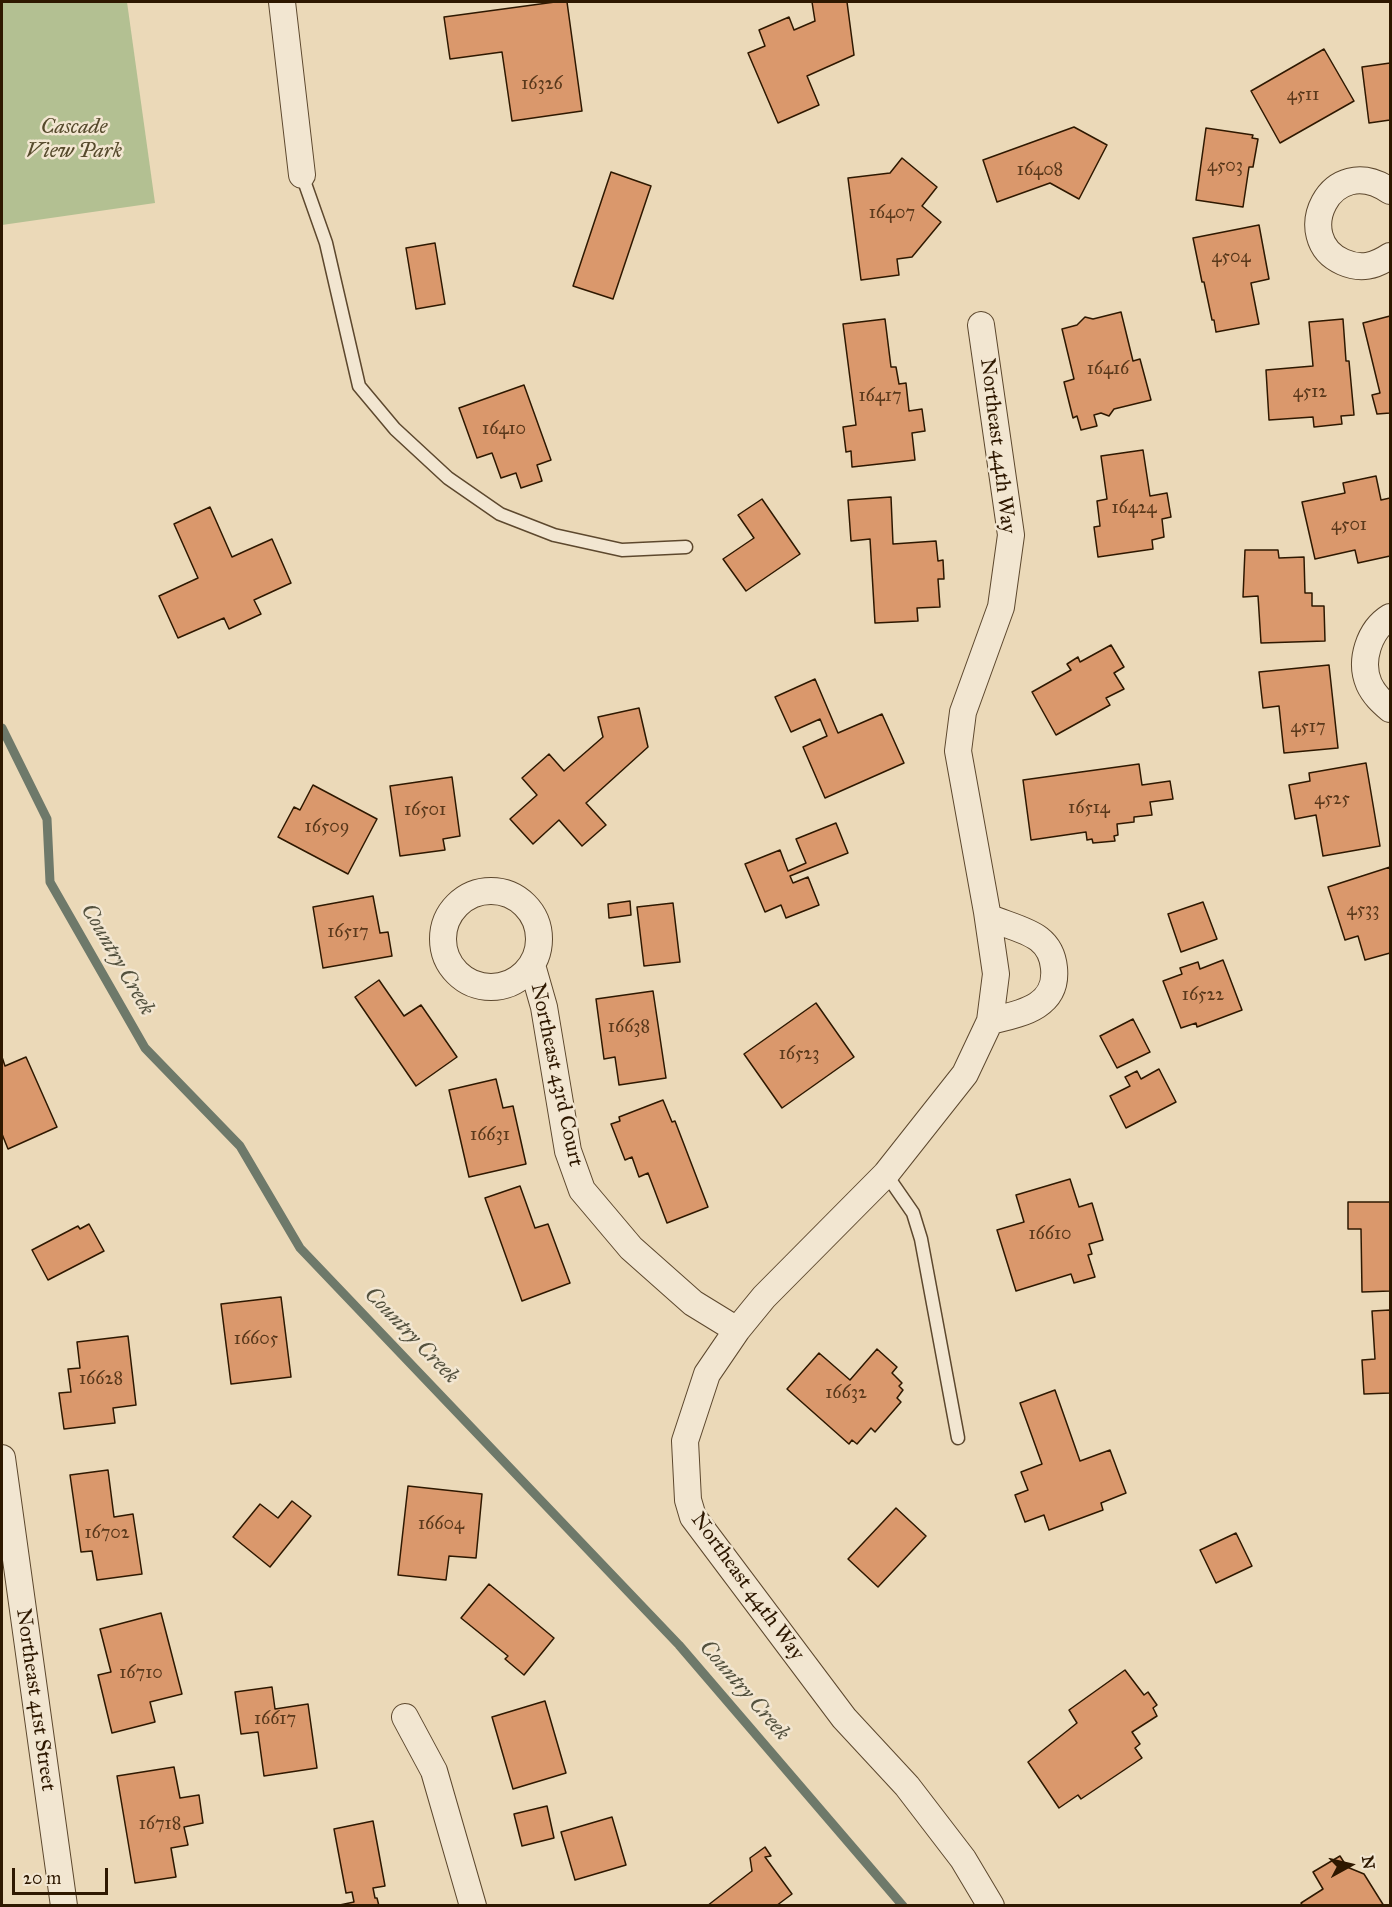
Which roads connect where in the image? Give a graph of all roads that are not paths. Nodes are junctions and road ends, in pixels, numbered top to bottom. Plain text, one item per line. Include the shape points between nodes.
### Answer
1 (282, 2) edge
2 (302, 175) joint
3 (1390, 191) edge
4 (1390, 256) edge
5 (981, 325) dead end
6 (686, 547) dead end
7 (1390, 617) edge
8 (1390, 709) edge
9 (988, 917) junction
10 (532, 965) dead end
11 (990, 1022) junction
12 (886, 1174) junction
13 (737, 1330) junction
14 (958, 1438) dead end
15 (2, 1458) edge
16 (405, 1717) dead end
17 (64, 1905) edge
18 (473, 1905) edge
19 (991, 1905) edge

1 - 2 street
2 - 6 lane via 326,243 358,386 395,429 448,478 500,514 554,535 622,550
3 - 4 street via 1365,180 1351,181 1327,196 1318,224 1327,251 1351,266 1365,267
5 - 9 street, Northeast 44th Way via 1011,535 1001,607 963,712 958,752
7 - 8 street via 1373,633 1366,649 1365,666 1369,684
9 - 11 street, Northeast 44th Way via 996,974
9 - 11 street via 1041,941 1049,950 1055,974 1046,998 1036,1006
10 - 13 street, Northeast 43rd Court via 544,1007 568,1151 582,1190 631,1248 693,1303
11 - 12 street, Northeast 44th Way via 965,1074
12 - 13 street, Northeast 44th Way via 764,1297
12 - 14 lane via 913,1213 921,1239
13 - 19 street, Northeast 44th Way via 707,1374 685,1441 688,1500 693,1517 844,1718 907,1786 963,1859
15 - 17 street, Northeast 41st Street
16 - 18 street via 434,1772

